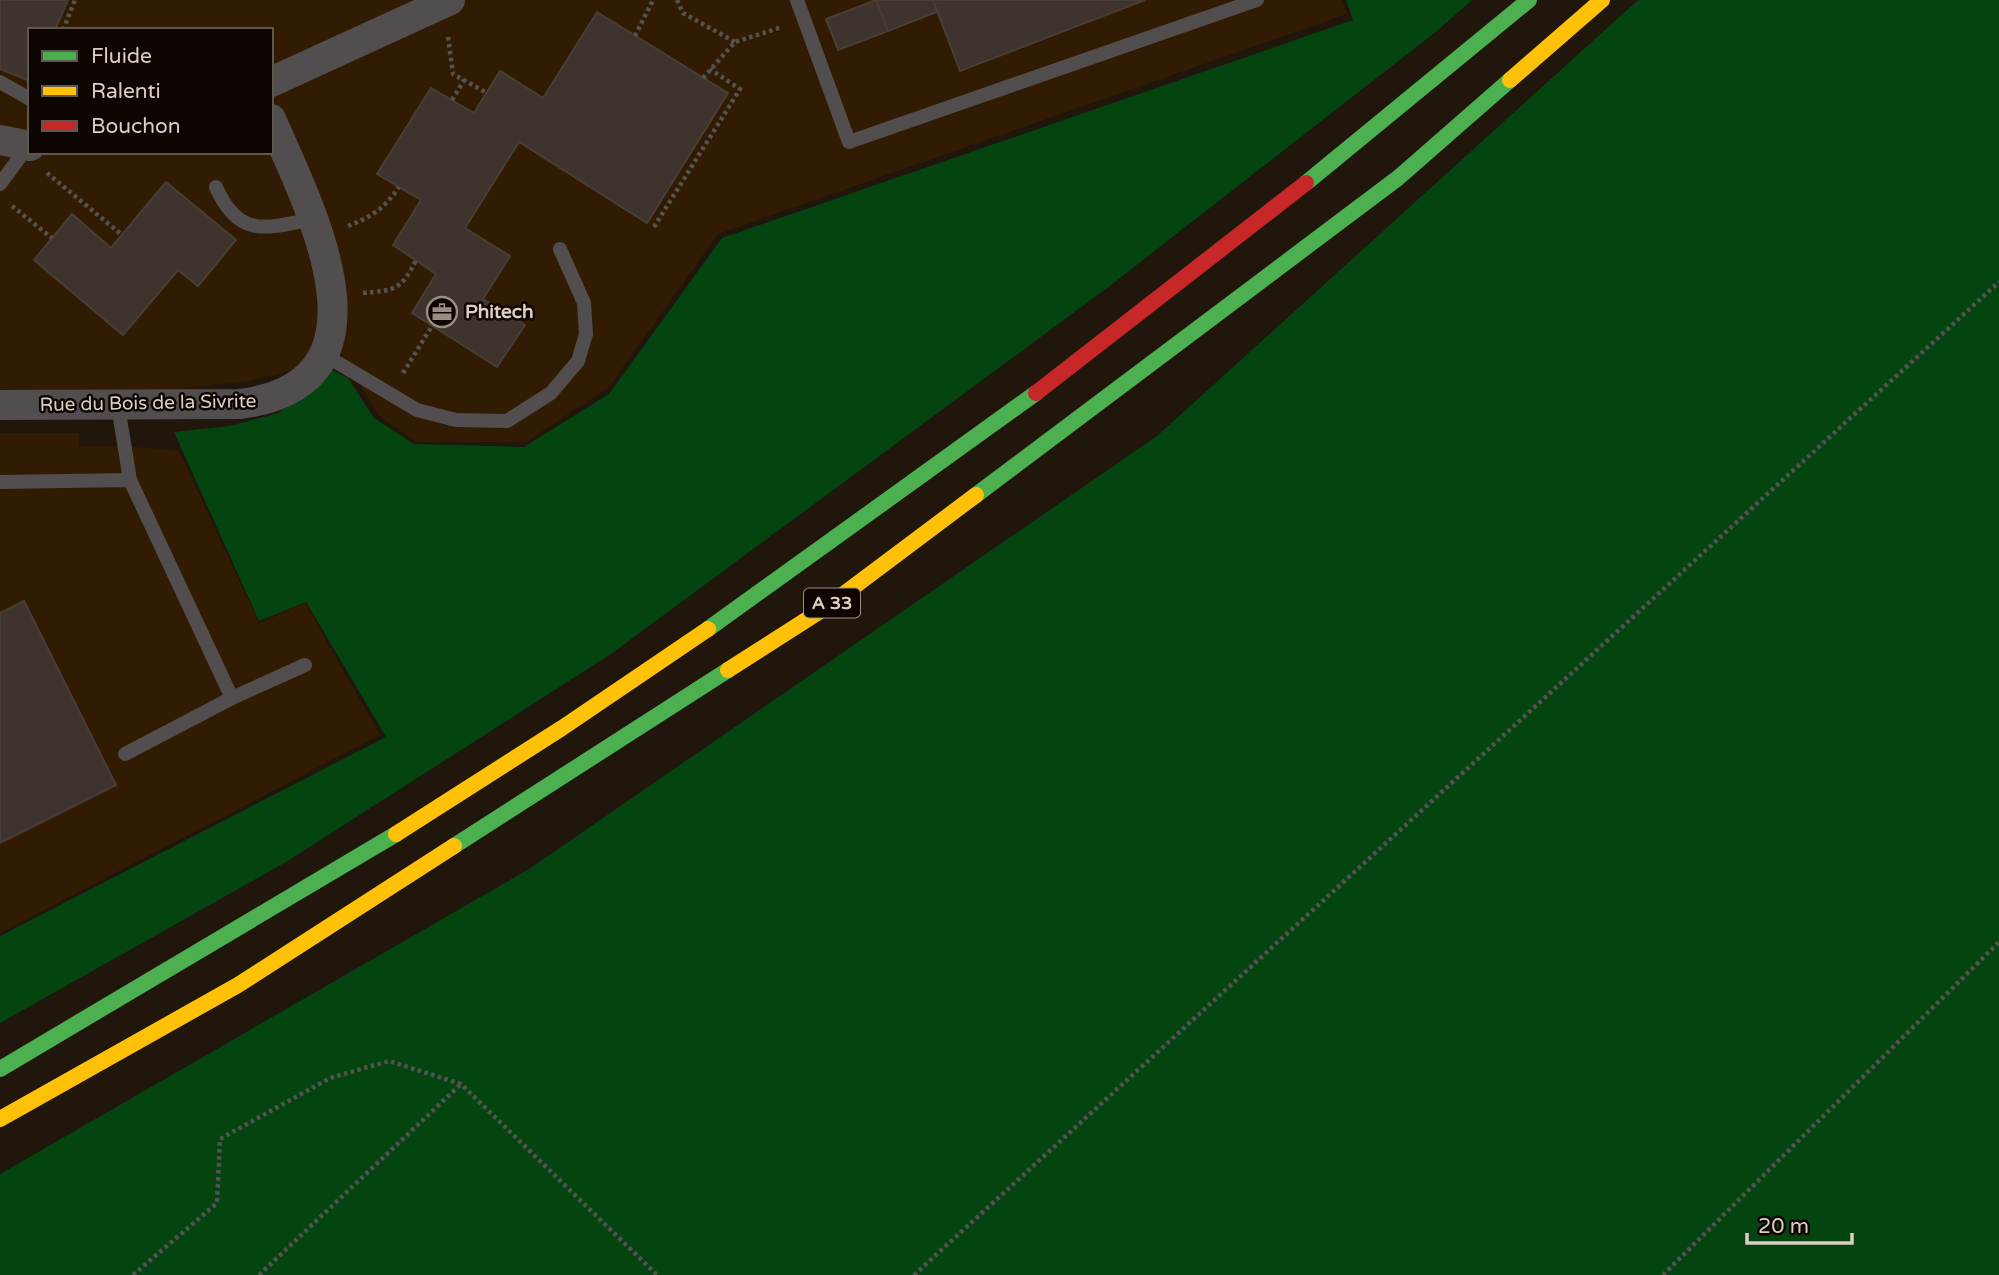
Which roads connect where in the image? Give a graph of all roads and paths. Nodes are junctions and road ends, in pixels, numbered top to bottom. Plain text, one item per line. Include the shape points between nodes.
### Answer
1 (75, 0) edge
2 (653, 0) edge
3 (677, 0) edge
4 (797, 0) edge
5 (1257, 0) edge
6 (1529, 0) edge
7 (1602, 0) edge
8 (447, 2) edge
9 (804, 19) junction
10 (64, 28) edge
11 (635, 36) dead end
12 (735, 42) junction
13 (710, 69) junction
14 (703, 78) dead end
15 (464, 80) junction
16 (273, 81) edge
17 (0, 82) edge
18 (487, 93) dead end
19 (28, 98) edge
20 (452, 100) dead end
21 (273, 124) edge
22 (20, 146) edge
23 (29, 154) edge
24 (0, 184) edge
25 (216, 187) dead end
26 (399, 187) dead end
27 (10, 204) dead end
28 (654, 227) dead end
29 (317, 228) junction
30 (122, 235) dead end
31 (52, 238) dead end
32 (560, 249) dead end
33 (415, 260) dead end
34 (1999, 282) edge
35 (334, 296) junction
36 (432, 326) dead end
37 (324, 354) junction
38 (390, 393) junction
39 (0, 405) edge
40 (118, 406) junction
41 (130, 480) junction
42 (0, 482) edge
43 (305, 665) dead end
44 (232, 698) junction
45 (125, 754) dead end
46 (1999, 942) edge
47 (0, 1069) edge
48 (461, 1084) junction
49 (0, 1119) edge
50 (133, 1275) edge
51 (259, 1275) edge
52 (656, 1275) edge
53 (914, 1275) edge
54 (1663, 1275) edge

1 - 10 path
2 - 11 path
3 - 12 path via 683,13
4 - 9 lane
5 - 9 lane via 849,142
6 - 47 highway, A 33 via 1363,139 1104,343 792,570 560,729 241,928
7 - 49 highway, A 33 via 1398,178 828,606 238,985
8 - 15 path via 453,74
8 - 16 street
9 - 12 path
12 - 13 path
13 - 14 path
13 - 28 path via 740,89
15 - 18 path
15 - 20 path
17 - 19 lane
21 - 29 street, Rue du Bois de la Sivrite
22 - 24 lane
23 - 30 path
25 - 29 lane via 227,210 246,225
26 - 29 path via 388,204 370,218
27 - 31 path
29 - 35 street, Rue du Bois de la Sivrite
32 - 38 lane via 584,303 586,334 578,361 551,393 507,421 456,420 417,410
33 - 35 path via 407,279 395,290
34 - 53 path
35 - 37 street, Rue du Bois de la Sivrite via 333,323
36 - 38 path
37 - 38 lane
37 - 40 street, Rue du Bois de la Sivrite via 307,376 265,401
39 - 40 street, Rue du Bois de la Sivrite
40 - 41 lane
41 - 42 lane
41 - 44 lane
43 - 44 lane
44 - 45 lane
46 - 54 path
48 - 50 path via 389,1061 330,1078 220,1139 217,1203
48 - 51 path
48 - 52 path

